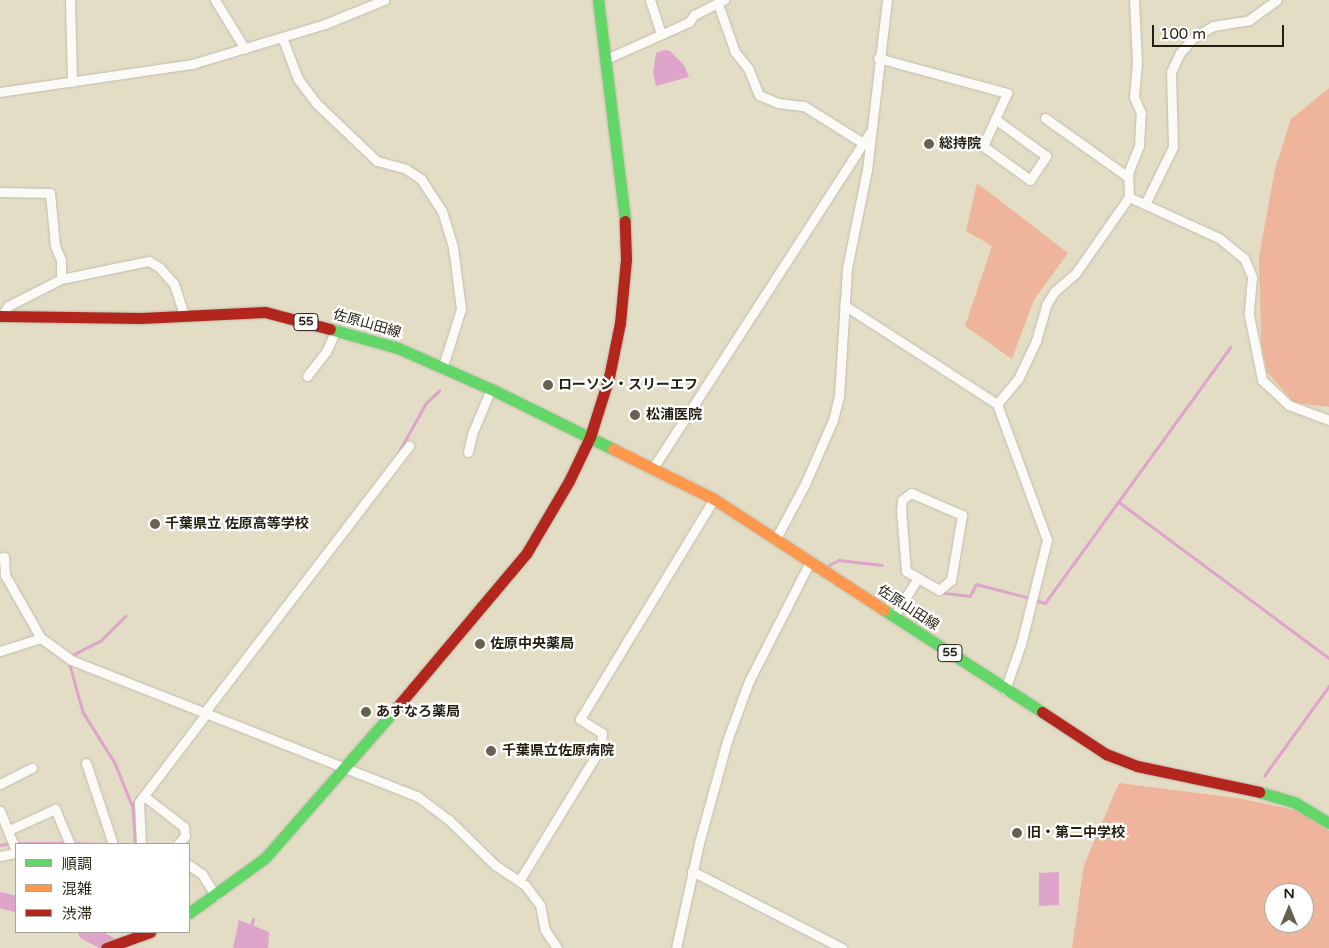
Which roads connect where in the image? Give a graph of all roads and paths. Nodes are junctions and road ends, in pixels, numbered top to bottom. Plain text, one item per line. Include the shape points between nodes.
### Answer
1 (70, 0) edge
2 (215, 0) edge
3 (384, 0) edge
4 (598, 0) edge
5 (650, 0) edge
6 (887, 0) edge
7 (1134, 0) edge
8 (1277, 0) edge
9 (721, 2) edge
10 (661, 34) junction
11 (282, 37) junction
12 (246, 49) junction
13 (878, 58) junction
14 (606, 59) junction
15 (72, 82) junction
16 (0, 92) edge
17 (1045, 118) dead end
18 (995, 119) junction
19 (871, 131) junction
20 (863, 143) junction
21 (1128, 177) junction
22 (0, 192) edge
23 (1129, 197) junction
24 (1144, 204) junction
25 (61, 279) junction
26 (844, 305) junction
27 (184, 315) junction
28 (1, 316) edge
29 (336, 330) junction
30 (443, 366) junction
31 (307, 376) dead end
32 (491, 389) junction
33 (997, 404) junction
34 (1329, 420) edge
35 (590, 436) junction
36 (409, 446) dead end
37 (468, 452) dead end
38 (653, 468) junction
39 (714, 499) junction
40 (775, 540) junction
41 (0, 558) edge
42 (810, 562) junction
43 (918, 578) junction
44 (894, 616) junction
45 (41, 638) junction
46 (0, 651) edge
47 (1005, 690) junction
48 (204, 713) junction
49 (86, 763) dead end
50 (32, 768) dead end
51 (346, 768) junction
52 (0, 784) edge
53 (144, 796) junction
54 (0, 811) edge
55 (1329, 823) edge
56 (9, 830) junction
57 (70, 843) edge
58 (113, 843) edge
59 (141, 843) edge
60 (179, 843) edge
61 (15, 847) edge
62 (0, 856) edge
63 (190, 866) edge
64 (692, 871) junction
65 (519, 881) junction
66 (216, 896) junction
67 (190, 912) edge
68 (148, 933) edge
69 (106, 948) edge
70 (556, 948) edge
71 (676, 948) edge
72 (842, 948) edge

1 - 15 street
2 - 12 street
3 - 11 street
4 - 14 main road
5 - 10 street
6 - 13 street
7 - 21 street via 1137,63 1134,97 1141,113 1139,146
8 - 24 street via 1249,20 1213,26 1192,38 1180,53 1170,72 1173,147
9 - 10 street via 694,15 689,22
9 - 20 street via 735,52 748,68 759,95 778,103 804,106
10 - 14 street
11 - 12 street
11 - 30 street via 298,79 316,104 377,161 406,169 421,179 442,211 453,247 460,309
12 - 15 street via 192,64
13 - 18 street via 1007,93
13 - 19 street
14 - 35 main road via 624,196 626,259 620,323 609,377
15 - 16 street
17 - 21 street
18 - 18 street via 983,146 1030,180 1046,156
19 - 20 street
19 - 26 street via 867,170 847,268
20 - 38 street
21 - 23 street
22 - 25 street via 50,193
23 - 24 street
23 - 33 street via 1076,274 1046,305 1036,341 1018,379
24 - 34 street via 1219,238 1244,258 1252,277 1249,315 1262,380 1289,405
25 - 27 street via 133,263 155,263 177,289
25 - 28 street via 8,306
26 - 33 street
26 - 40 street via 839,396 833,420 805,484
27 - 28 main road, 佐原山田線 / 55
27 - 29 main road, 佐原山田線 / 55 via 265,312
29 - 30 main road, 佐原山田線 / 55 via 389,345
29 - 31 street via 326,352
30 - 32 main road, 佐原山田線 / 55
32 - 35 main road, 佐原山田線 / 55
32 - 37 street
33 - 47 street via 1047,540
35 - 38 main road, 佐原山田線 / 55
35 - 51 main road via 570,481 526,554
36 - 48 street
38 - 39 main road, 佐原山田線 / 55
39 - 40 main road, 佐原山田線 / 55
39 - 65 street via 580,719 602,733 601,747
40 - 42 main road, 佐原山田線 / 55
41 - 45 street via 4,557 5,575
42 - 44 main road, 佐原山田線 / 55
42 - 64 street via 749,681 727,741
43 - 43 street via 906,571 903,549 902,500 911,493 962,515 951,580 939,590
43 - 44 street
44 - 47 main road, 佐原山田線 / 55
45 - 46 street
45 - 48 street via 72,661
47 - 55 main road, 佐原山田線 / 55 via 1106,754 1137,766 1210,784 1276,795
48 - 51 street
48 - 53 street
49 - 58 street
50 - 52 street
51 - 65 street via 432,805 495,865
51 - 66 main road via 283,840
53 - 59 street via 139,802
53 - 60 street via 184,827 185,836
54 - 56 street
56 - 57 street via 55,809
56 - 61 street
61 - 62 street
63 - 66 street via 202,874
64 - 71 street
64 - 72 street
65 - 70 street via 536,898 545,930
66 - 67 main road
68 - 69 main road

